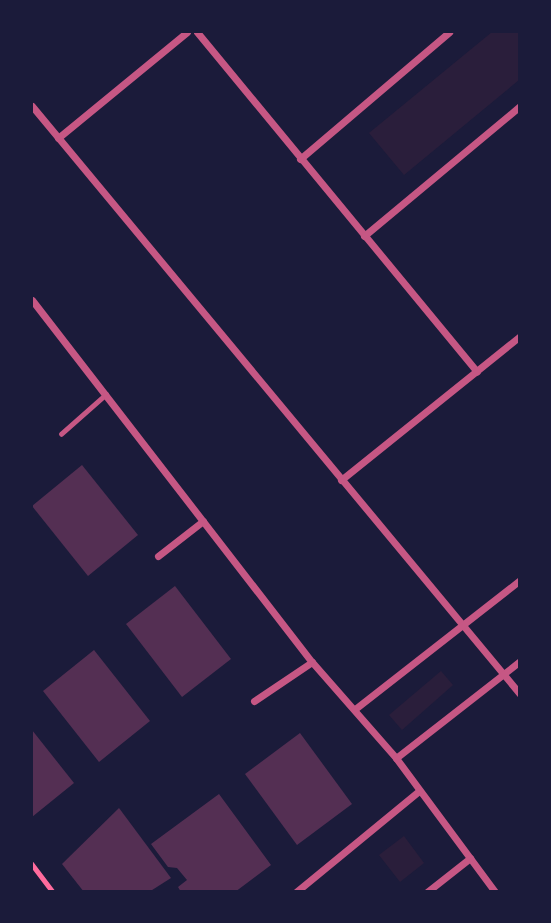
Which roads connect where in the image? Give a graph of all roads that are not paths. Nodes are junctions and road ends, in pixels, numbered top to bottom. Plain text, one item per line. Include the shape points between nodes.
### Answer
1 (187, 32) edge
2 (197, 32) edge
3 (449, 32) edge
4 (32, 106) edge
5 (520, 106) edge
6 (58, 138) junction
7 (300, 159) junction
8 (364, 236) junction
9 (32, 300) edge
10 (520, 336) edge
11 (477, 372) junction
12 (107, 394) junction
13 (61, 434) dead end
14 (341, 480) junction
15 (203, 521) junction
16 (158, 556) dead end
17 (520, 580) edge
18 (463, 627) junction
19 (520, 661) edge
20 (312, 662) junction
21 (503, 675) junction
22 (520, 694) edge
23 (254, 701) dead end
24 (355, 709) junction
25 (396, 758) junction
26 (419, 791) junction
27 (470, 858) junction
28 (296, 891) edge
29 (427, 891) edge
30 (495, 891) edge

1 - 6 street
2 - 7 street
3 - 7 street
4 - 6 street
5 - 8 street
6 - 14 street
7 - 8 street
8 - 11 street
9 - 12 street
10 - 11 street
11 - 14 street
12 - 13 lane
12 - 15 street
14 - 18 street
15 - 16 street
15 - 20 street
17 - 18 street
18 - 21 street
18 - 24 street
19 - 21 street
20 - 23 street
20 - 24 street
21 - 22 street
21 - 25 street
24 - 25 street
25 - 26 street
26 - 27 street
26 - 28 street
27 - 29 street
27 - 30 street

